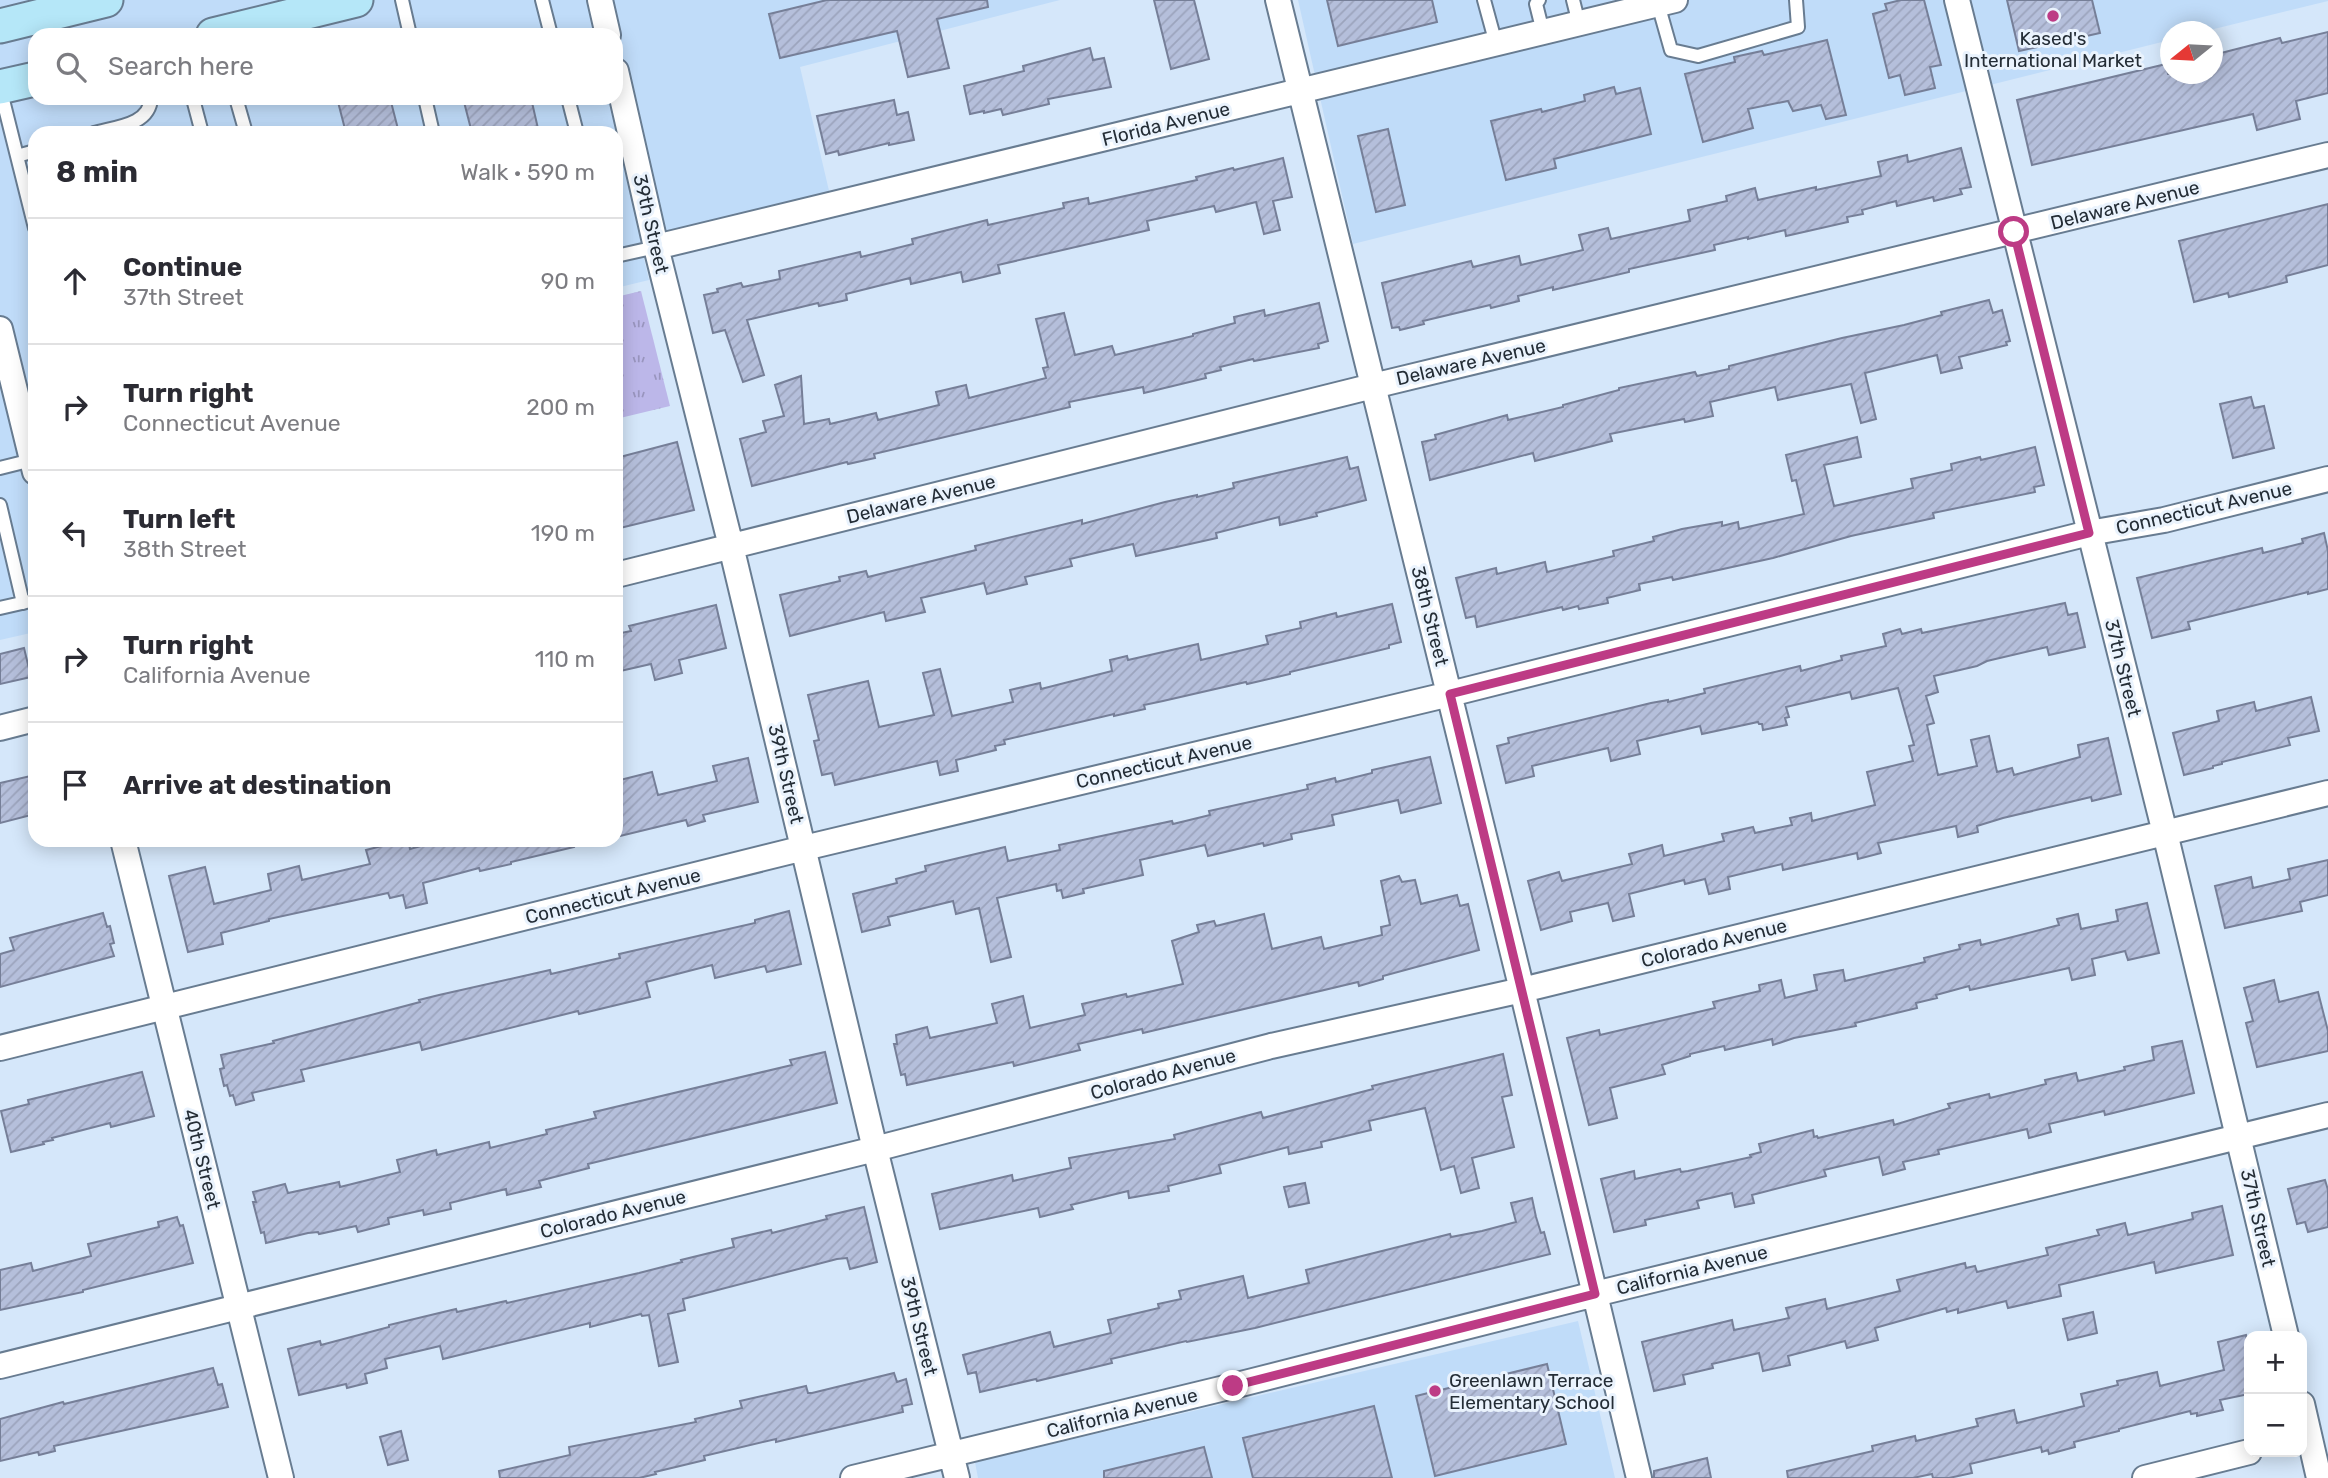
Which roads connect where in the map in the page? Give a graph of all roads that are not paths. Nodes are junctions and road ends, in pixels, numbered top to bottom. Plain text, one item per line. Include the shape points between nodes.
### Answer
1 (106, 0) edge
2 (356, 0) edge
3 (402, 0) edge
4 (542, 0) edge
5 (600, 0) edge
6 (1278, 0) edge
7 (1484, 0) edge
8 (1539, 0) edge
9 (1796, 0) edge
10 (1957, 0) edge
11 (1666, 2) edge
12 (1621, 7) edge
13 (1576, 12) edge
14 (47, 19) edge
15 (252, 28) edge
16 (408, 28) edge
17 (549, 28) edge
18 (606, 28) edge
19 (1, 29) edge
20 (1543, 32) junction
21 (1496, 44) junction
22 (28, 81) edge
23 (0, 87) edge
24 (1300, 92) junction
25 (623, 102) edge
26 (150, 105) edge
27 (195, 105) edge
28 (238, 105) edge
29 (427, 105) edge
30 (570, 105) edge
31 (117, 126) edge
32 (200, 126) edge
33 (244, 126) edge
34 (431, 126) edge
35 (575, 126) edge
36 (28, 153) edge
37 (2328, 155) edge
38 (17, 156) junction
39 (28, 200) edge
40 (2014, 232) junction
41 (656, 247) junction
42 (623, 254) edge
43 (0, 329) edge
44 (1373, 386) junction
45 (28, 445) edge
46 (28, 466) edge
47 (0, 468) edge
48 (2328, 479) edge
49 (0, 505) edge
50 (2089, 533) junction
51 (732, 546) junction
52 (623, 573) edge
53 (28, 598) edge
54 (28, 601) edge
55 (0, 608) edge
56 (1450, 694) junction
57 (28, 721) edge
58 (0, 728) edge
59 (2328, 793) edge
60 (2165, 833) junction
61 (125, 847) edge
62 (804, 848) junction
63 (1522, 990) junction
64 (164, 1008) junction
65 (0, 1048) edge
66 (2328, 1115) edge
67 (2238, 1137) junction
68 (875, 1149) junction
69 (1595, 1294) junction
70 (240, 1306) junction
71 (2285, 1331) edge
72 (0, 1366) edge
73 (2307, 1418) edge
74 (2313, 1435) edge
75 (2244, 1453) edge
76 (954, 1466) edge
77 (281, 1478) edge
78 (853, 1478) edge
79 (1639, 1478) edge
80 (2144, 1478) edge
81 (2319, 1478) edge

1 - 14 main road
2 - 15 main road
3 - 16 lane
4 - 17 lane
5 - 18 street
6 - 24 street, 38th Street
7 - 21 lane
8 - 20 lane
9 - 11 lane via 1798,27 1698,56 1671,50
10 - 40 street, 37th Street
11 - 12 street, Florida Avenue
12 - 13 street, Florida Avenue
13 - 20 street, Florida Avenue
14 - 19 main road
20 - 21 street, Florida Avenue
21 - 24 street, Florida Avenue
22 - 23 main road
23 - 38 lane
24 - 41 street, Florida Avenue
24 - 44 street, 38th Street
25 - 41 street, 39th Street
26 - 31 lane via 140,119
27 - 32 lane
28 - 33 lane
29 - 34 lane
30 - 35 lane
36 - 38 lane
37 - 40 street, Delaware Avenue
38 - 39 lane
40 - 44 street, Delaware Avenue
40 - 50 street, 37th Street
41 - 42 lane
41 - 51 street, 39th Street
43 - 45 street
44 - 51 street, Delaware Avenue
44 - 56 street, 38th Street
46 - 47 lane
48 - 50 street, Connecticut Avenue via 2164,520
49 - 53 lane
50 - 56 street, Connecticut Avenue
50 - 60 street, 37th Street
51 - 52 street, Delaware Avenue
51 - 62 street, 39th Street
54 - 55 lane
56 - 62 street, Connecticut Avenue
56 - 63 street, 38th Street
57 - 58 street
59 - 60 street, Colorado Avenue
60 - 63 street, Colorado Avenue
60 - 67 street, 37th Street
61 - 64 street, 40th Street
62 - 64 street, Connecticut Avenue
62 - 68 street, 39th Street
63 - 68 street, Colorado Avenue via 1271,1046
63 - 69 street, 38th Street
64 - 65 street, Connecticut Avenue
64 - 70 street, 40th Street
66 - 67 street, California Avenue
67 - 69 street, California Avenue
67 - 71 street, 37th Street
68 - 70 street, Colorado Avenue
68 - 76 street, 39th Street
69 - 76 street, California Avenue via 1247,1383
69 - 79 street, 38th Street
70 - 72 street, Colorado Avenue
70 - 77 street, 40th Street
73 - 74 street
74 - 81 street
75 - 80 street
76 - 78 street, California Avenue

